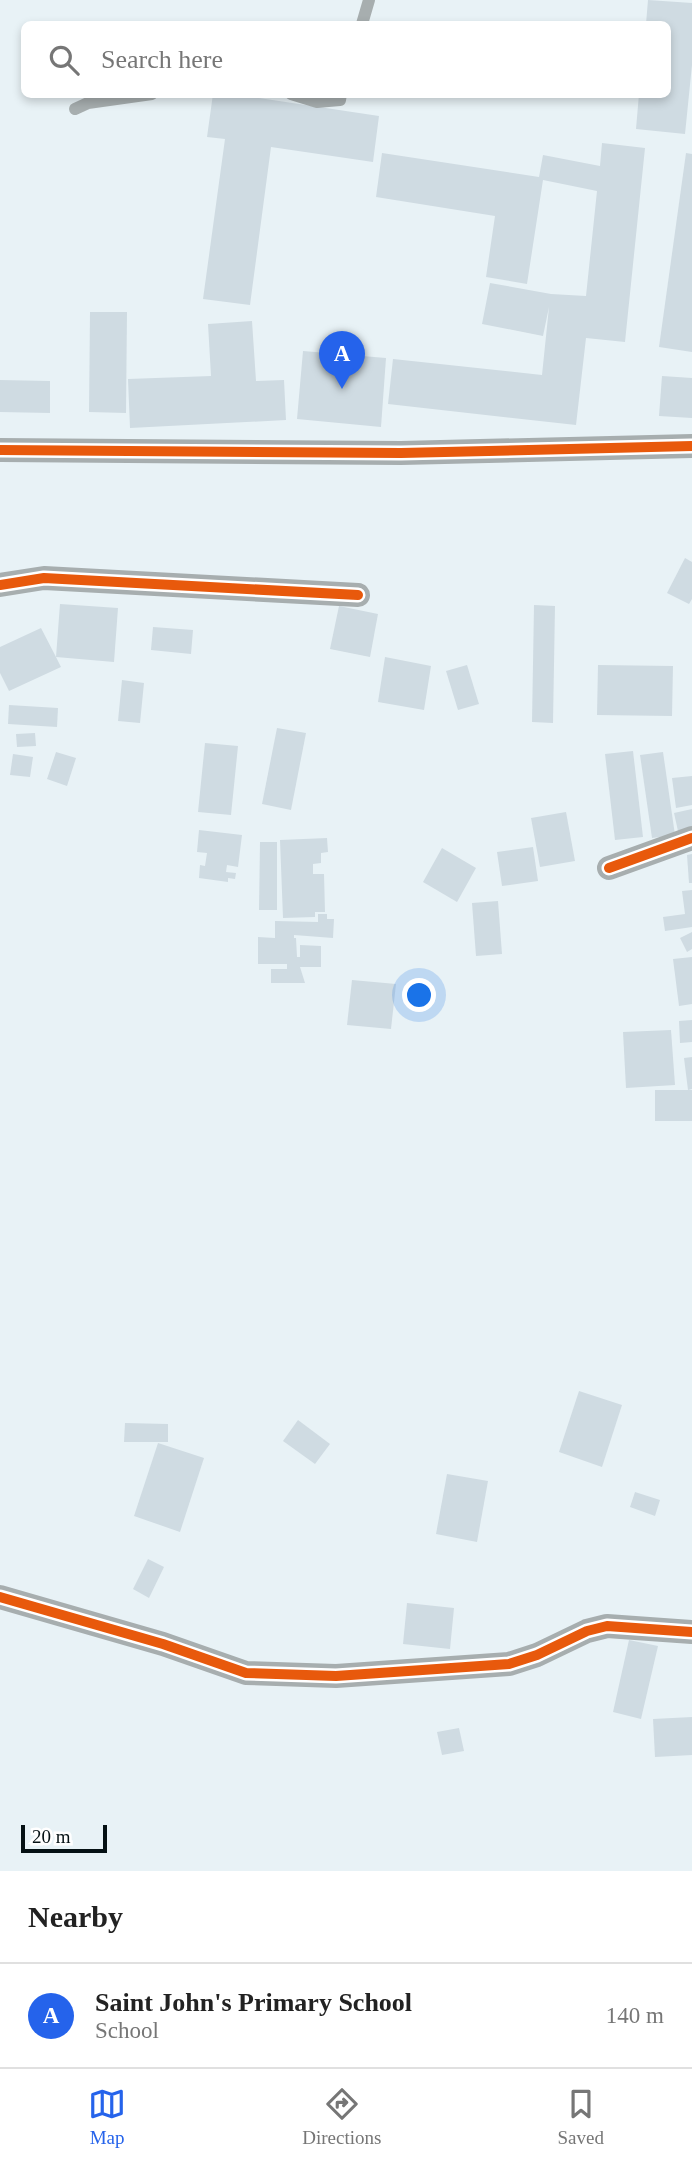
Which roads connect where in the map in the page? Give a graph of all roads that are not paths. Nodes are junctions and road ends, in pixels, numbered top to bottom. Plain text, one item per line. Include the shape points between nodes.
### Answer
1 (369, 0) edge
2 (363, 21) edge
3 (124, 98) edge
4 (309, 98) edge
5 (340, 98) edge
6 (75, 109) dead end
7 (692, 446) edge
8 (0, 450) edge
9 (0, 585) edge
10 (358, 595) dead end
11 (692, 838) edge
12 (609, 868) dead end
13 (0, 1597) edge
14 (692, 1632) edge

1 - 2 lane
3 - 6 lane
4 - 5 lane via 331,103
7 - 8 street via 401,453
9 - 10 street via 44,578
11 - 12 street
13 - 14 street via 246,1673 336,1676 509,1664 607,1626

